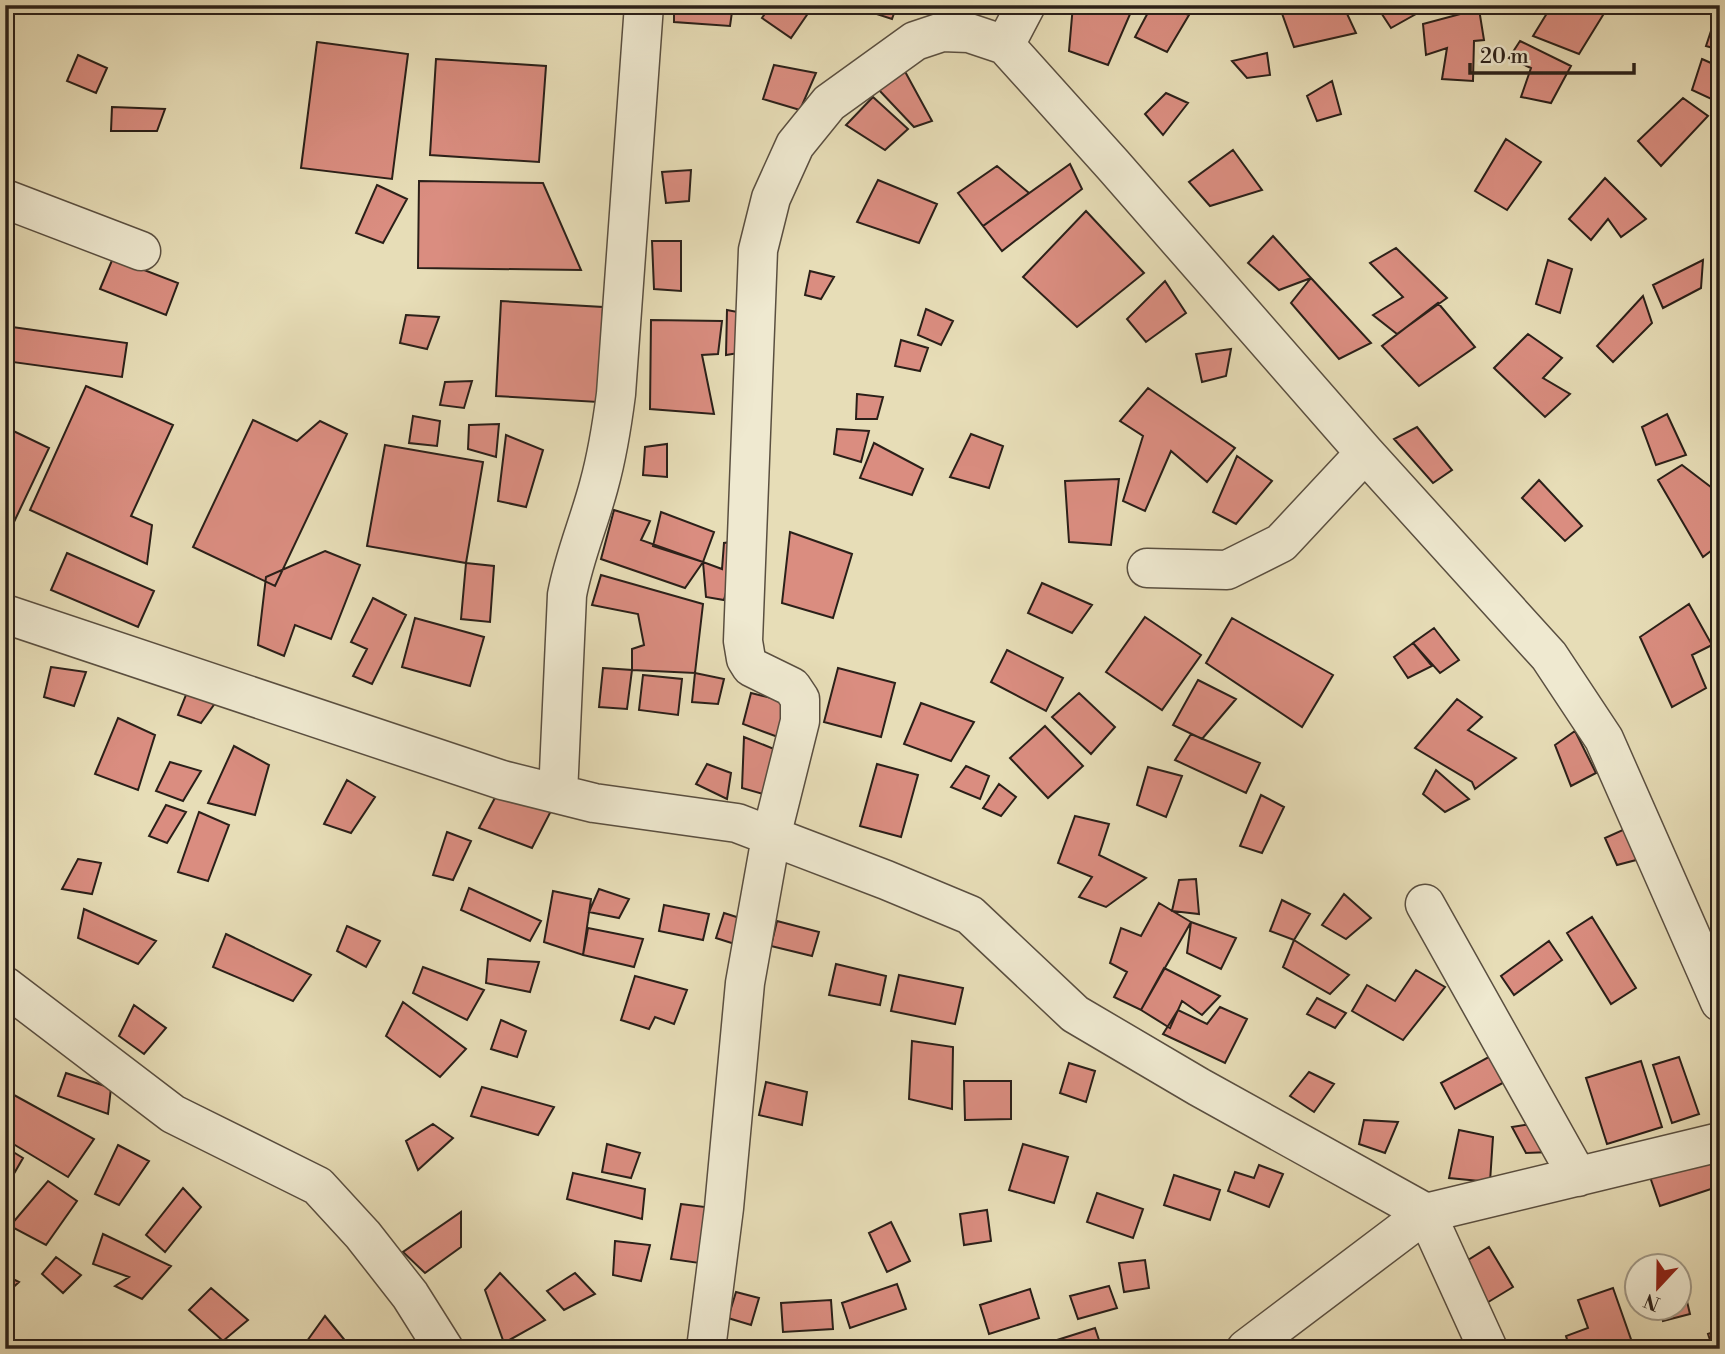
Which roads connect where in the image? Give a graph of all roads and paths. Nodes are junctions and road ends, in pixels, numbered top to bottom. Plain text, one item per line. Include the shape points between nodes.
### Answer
1 (644, 5) edge
2 (1026, 5) edge
3 (1005, 45) junction
4 (5, 199) edge
5 (141, 251) dead end
6 (1364, 453) junction
7 (1147, 568) dead end
8 (5, 614) edge
9 (558, 794) junction
10 (771, 837) junction
11 (1425, 904) dead end
12 (5, 986) edge
13 (1720, 1002) edge
14 (1720, 1142) edge
15 (1578, 1177) junction
16 (1426, 1213) junction
17 (444, 1349) edge
18 (706, 1349) edge
19 (1247, 1349) edge
20 (1489, 1349) edge

1 - 9 street via 613,421 567,595
2 - 3 street
3 - 6 street
3 - 10 street via 969,33 943,32 915,41 829,103 795,145 771,198 758,250 743,641 751,667 792,687 800,699 800,721
4 - 5 street
6 - 7 street via 1281,543 1227,570
6 - 13 street via 1549,656 1604,739
8 - 9 street via 502,780
9 - 10 street via 737,823
10 - 16 street via 970,915 1075,1014
10 - 18 street via 745,983
11 - 15 street
12 - 17 street via 173,1114 318,1186 410,1295
14 - 15 street
15 - 16 street
16 - 19 street
16 - 20 street

